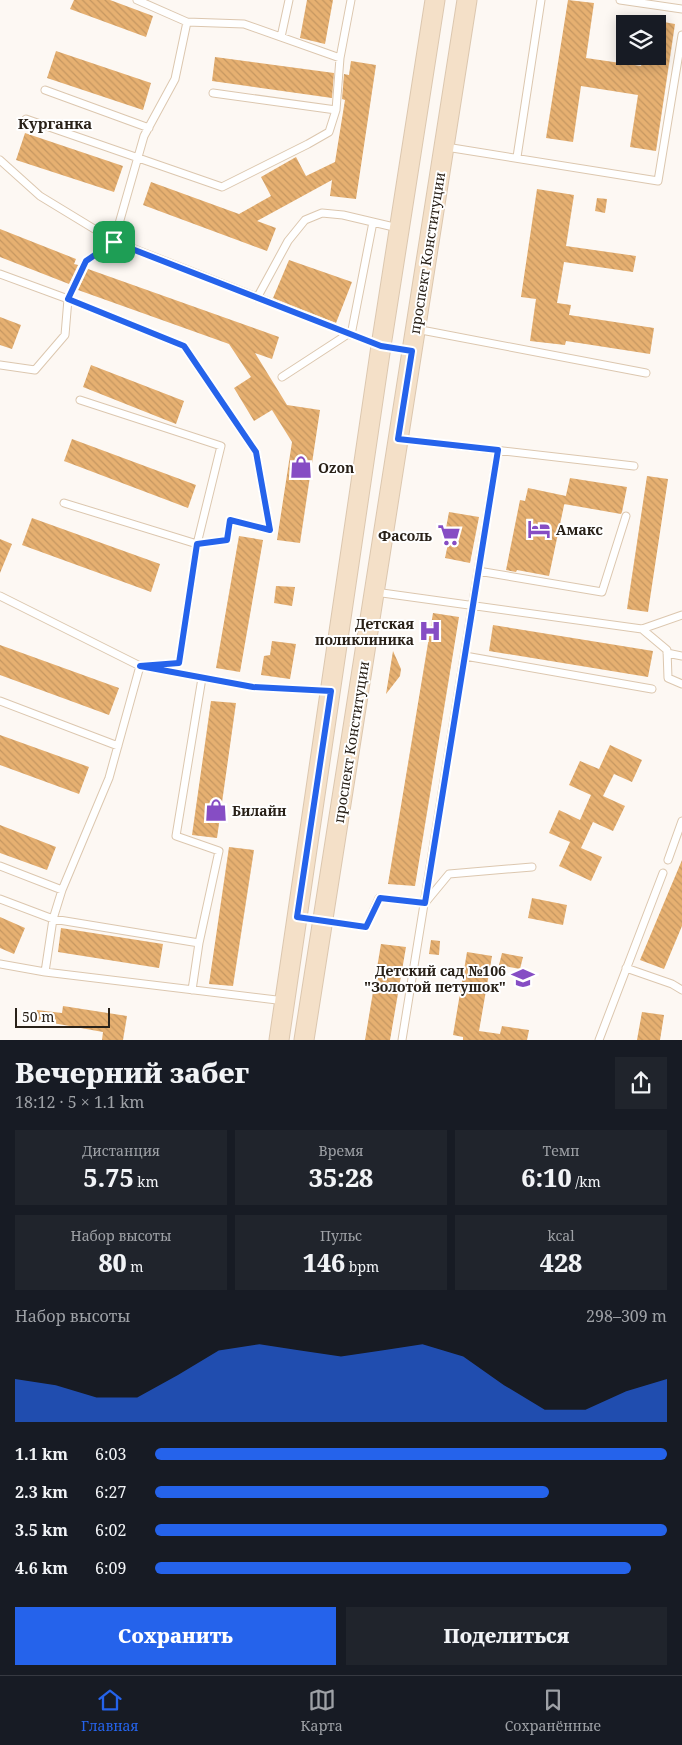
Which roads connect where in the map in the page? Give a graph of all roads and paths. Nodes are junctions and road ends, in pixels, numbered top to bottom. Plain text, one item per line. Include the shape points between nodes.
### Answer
1 (137, 0) edge
2 (289, 0) edge
3 (351, 0) edge
4 (435, 0) edge
5 (467, 0) edge
6 (541, 0) edge
7 (620, 0) edge
8 (682, 9) edge
9 (186, 22) junction
10 (682, 35) edge
11 (281, 37) junction
12 (340, 58) junction
13 (44, 90) dead end
14 (213, 93) dead end
15 (336, 110) junction
16 (26, 119) dead end
17 (149, 128) junction
18 (443, 146) junction
19 (138, 157) junction
20 (516, 157) junction
21 (0, 160) edge
22 (373, 222) junction
23 (399, 229) junction
24 (114, 242) junction
25 (0, 274) edge
26 (257, 298) junction
27 (68, 299) junction
28 (416, 329) junction
29 (350, 334) junction
30 (381, 346) junction
31 (412, 351) junction
32 (0, 365) edge
33 (646, 373) dead end
34 (282, 377) dead end
35 (80, 400) dead end
36 (398, 439) junction
37 (498, 450) junction
38 (634, 466) dead end
39 (64, 503) dead end
40 (626, 516) dead end
41 (197, 544) junction
42 (350, 563) junction
43 (378, 566) junction
44 (478, 571) junction
45 (374, 592) junction
46 (0, 596) edge
47 (473, 606) junction
48 (682, 616) edge
49 (642, 629) junction
50 (667, 653) junction
51 (465, 656) junction
52 (682, 656) edge
53 (140, 666) junction
54 (202, 678) junction
55 (682, 684) edge
56 (652, 689) dead end
57 (331, 691) junction
58 (0, 701) edge
59 (118, 746) junction
60 (682, 821) edge
61 (668, 860) dead end
62 (0, 866) edge
63 (532, 867) dead end
64 (663, 873) dead end
65 (62, 890) junction
66 (0, 900) edge
67 (425, 903) junction
68 (297, 917) junction
69 (53, 919) junction
70 (322, 920) junction
71 (198, 943) junction
72 (0, 964) edge
73 (626, 968) junction
74 (45, 972) junction
75 (681, 988) edge
76 (192, 990) junction
77 (285, 1001) junction
78 (279, 1040) edge
79 (304, 1040) edge
80 (402, 1040) edge
81 (599, 1040) edge

1 - 9 lane
2 - 11 lane
3 - 12 lane
4 - 23 main road, проспект Конституции
5 - 18 main road, проспект Конституции
6 - 20 lane
7 - 8 lane
9 - 11 lane via 244,24
9 - 17 lane via 175,78
10 - 20 lane via 658,180
11 - 12 lane
12 - 15 lane
13 - 17 lane
14 - 15 lane
15 - 19 lane via 329,132 222,187
16 - 19 lane
17 - 19 lane
18 - 20 lane
18 - 28 main road, проспект Конституции
19 - 24 lane
21 - 24 lane via 40,196
22 - 23 lane
22 - 26 lane via 322,213 306,220 288,241
22 - 29 lane
23 - 30 main road, проспект Конституции
24 - 26 lane
24 - 27 lane via 86,261
25 - 27 lane
26 - 29 lane
27 - 32 lane via 66,335 35,370
27 - 41 lane via 184,346 256,452 270,530 230,520 227,540
28 - 31 main road, проспект Конституции
28 - 33 lane
29 - 30 lane
29 - 34 lane
30 - 31 main road
30 - 42 main road, проспект Конституции
31 - 36 main road, проспект Конституции
35 - 41 lane via 221,446
36 - 37 lane
36 - 43 main road, проспект Конституции
37 - 38 lane
37 - 44 lane
39 - 41 lane
40 - 44 lane via 602,592
41 - 53 lane via 179,663
42 - 43 main road
42 - 57 main road, проспект Конституции
43 - 45 main road, проспект Конституции
44 - 47 lane
45 - 47 lane
45 - 70 main road, проспект Конституции
46 - 53 lane
47 - 49 lane
47 - 51 lane
48 - 49 lane
49 - 50 lane
50 - 52 lane
50 - 55 lane via 668,678
51 - 56 lane
51 - 67 lane
53 - 54 lane
53 - 59 lane
54 - 57 lane via 253,687
54 - 71 lane via 176,836 219,852
57 - 68 main road, проспект Конституции
58 - 59 lane
59 - 65 lane via 109,778
60 - 61 lane
62 - 65 lane
63 - 67 lane via 449,874
64 - 73 lane
65 - 69 lane
66 - 69 lane
67 - 70 lane via 380,898 366,927
67 - 80 lane
68 - 70 main road
68 - 77 main road, проспект Конституции
69 - 71 lane
69 - 74 lane
70 - 79 main road, проспект Конституции
71 - 76 lane
72 - 74 lane
73 - 75 lane
73 - 81 lane
74 - 76 lane
76 - 77 lane
77 - 78 main road, проспект Конституции

